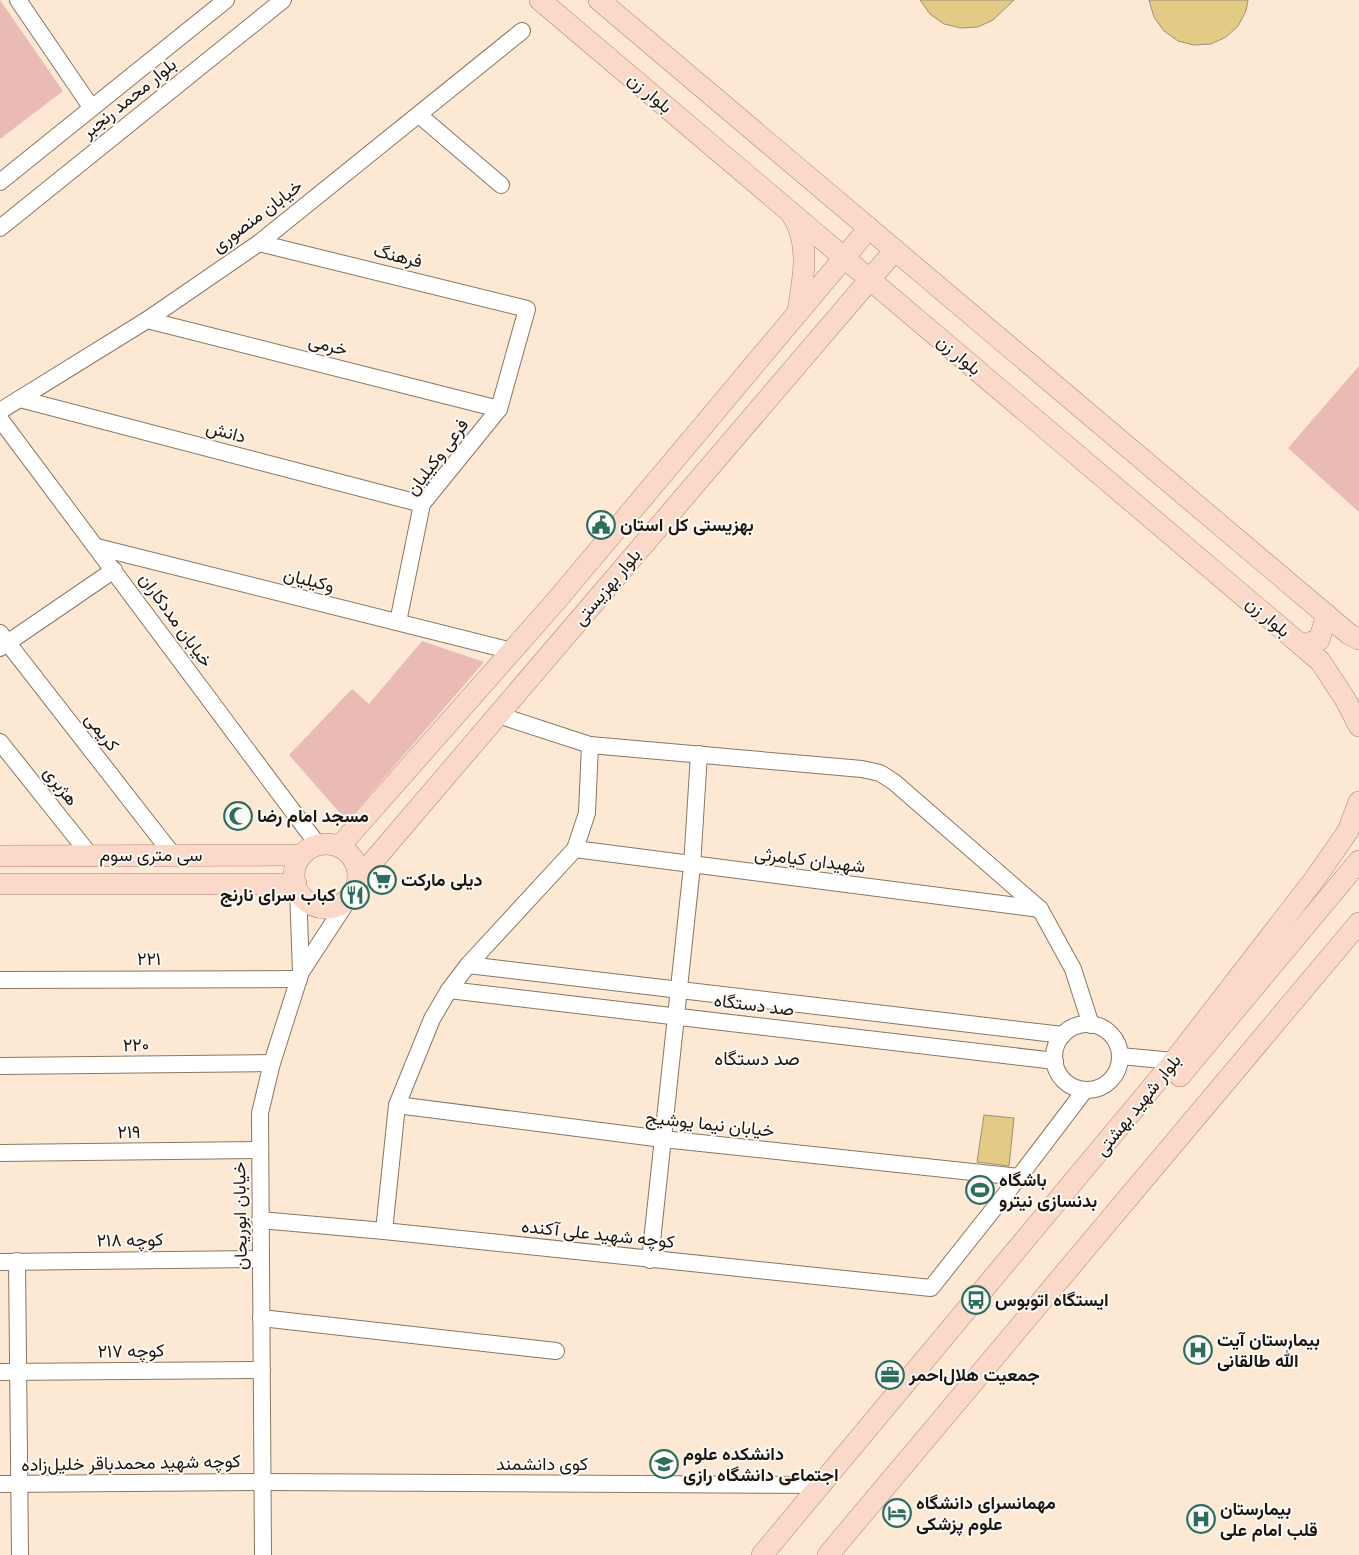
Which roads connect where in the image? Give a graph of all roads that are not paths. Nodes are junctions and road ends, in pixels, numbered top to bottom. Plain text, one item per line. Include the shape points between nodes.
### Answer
1 (18, 0) edge
2 (283, 0) edge
3 (540, 0) edge
4 (599, 0) edge
5 (218, 2) edge
6 (522, 31) dead end
7 (91, 107) junction
8 (419, 115) junction
9 (0, 182) edge
10 (501, 185) dead end
11 (788, 209) junction
12 (0, 228) edge
13 (869, 228) junction
14 (259, 243) junction
15 (895, 250) junction
16 (844, 256) junction
17 (870, 279) junction
18 (798, 312) junction
19 (147, 320) junction
20 (20, 399) junction
21 (499, 409) junction
22 (0, 411) edge
23 (0, 419) edge
24 (5, 439) edge
25 (422, 504) junction
26 (97, 547) junction
27 (114, 570) junction
28 (556, 601) junction
29 (1327, 615) junction
30 (398, 622) junction
31 (577, 622) junction
32 (1359, 639) edge
33 (2, 641) edge
34 (1301, 645) junction
35 (512, 651) junction
36 (498, 715) junction
37 (1359, 726) edge
38 (0, 742) edge
39 (590, 745) junction
40 (699, 754) junction
41 (1359, 802) edge
42 (339, 847) junction
43 (576, 849) junction
44 (310, 850) junction
45 (90, 855) junction
46 (173, 855) junction
47 (0, 856) edge
48 (1359, 856) edge
49 (1359, 861) edge
50 (1326, 862) junction
51 (692, 866) junction
52 (0, 884) edge
53 (297, 887) junction
54 (354, 888) junction
55 (1040, 909) junction
56 (1359, 909) edge
57 (1359, 923) edge
58 (468, 965) junction
59 (300, 975) junction
60 (0, 980) edge
61 (449, 990) junction
62 (678, 990) junction
63 (676, 1016) junction
64 (1091, 1025) junction
65 (1063, 1035) junction
66 (1120, 1056) junction
67 (1055, 1061) junction
68 (1174, 1061) junction
69 (272, 1064) junction
70 (0, 1066) edge
71 (1084, 1090) junction
72 (397, 1105) junction
73 (663, 1139) junction
74 (259, 1150) junction
75 (0, 1153) edge
76 (1019, 1177) junction
77 (260, 1220) junction
78 (384, 1231) junction
79 (1024, 1243) junction
80 (260, 1259) junction
81 (650, 1260) junction
82 (17, 1261) junction
83 (0, 1262) edge
84 (1063, 1275) junction
85 (261, 1318) junction
86 (556, 1351) dead end
87 (262, 1370) junction
88 (0, 1372) edge
89 (18, 1372) junction
90 (262, 1482) junction
91 (0, 1484) edge
92 (19, 1484) junction
93 (821, 1486) junction
94 (20, 1555) edge
95 (263, 1555) edge
96 (762, 1555) edge
97 (828, 1555) edge

1 - 7 street
2 - 12 street, بلوار محمد رنجبر
3 - 11 main road, بلوار زن
4 - 13 main road
5 - 7 street, بلوار محمد رنجبر
6 - 8 street, خیابان منصوری
7 - 9 street, بلوار محمد رنجبر
8 - 10 street
8 - 14 street, خیابان منصوری
11 - 16 main road, بلوار زن
11 - 18 main road via 801,228 804,250
13 - 15 main road
13 - 16 main road, بلوار بهزیستی
14 - 19 street, خیابان منصوری
14 - 21 street, فرهنگ via 527,309
15 - 17 main road, بلوار بهزیستی
15 - 29 main road
16 - 17 main road, بلوار زن
16 - 18 main road, بلوار بهزیستی
17 - 31 main road, بلوار بهزیستی
17 - 34 main road, بلوار زن
18 - 28 main road, بلوار بهزیستی
19 - 20 street, خیابان منصوری
19 - 21 street, خرمی
20 - 22 street, خیابان منصوری
20 - 25 street, دانش
21 - 25 street, فرعی وکیلیان
23 - 24 street, خیابان مددکاران
24 - 26 street, خیابان مددکاران
25 - 30 street, فرعی وکیلیان
26 - 27 street, خیابان مددکاران
26 - 30 street, وکیلیان
27 - 33 street
27 - 44 street, خیابان مددکاران
28 - 31 main road
28 - 35 main road, بلوار بهزیستی
29 - 32 main road
29 - 34 main road via 1319,640
30 - 35 street, وکیلیان
31 - 36 main road, بلوار بهزیستی
33 - 46 street, کریمی
34 - 37 main road, بلوار زن via 1320,661
35 - 42 main road, بلوار بهزیستی
36 - 39 street
36 - 54 main road, بلوار بهزیستی
38 - 45 street, هژبری
39 - 40 street
39 - 43 street via 587,813
40 - 51 street
40 - 55 street via 880,773
41 - 50 main road, بلوار شهید بهشتی via 1348,832
42 - 44 main road via 329,844
42 - 54 main road via 354,860
43 - 51 street, شهیدان کیامرثی
43 - 58 street
44 - 46 main road, سی متری سوم
44 - 53 main road via 295,869
45 - 46 main road, سی متری سوم
45 - 47 main road, سی متری سوم
48 - 50 main road via 1339,857
49 - 79 main road via 1055,1226
50 - 68 main road, بلوار شهید بهشتی
51 - 55 street, شهیدان کیامرثی
51 - 62 street
52 - 53 main road, سی متری سوم
53 - 54 main road via 306,900 324,908 343,904
53 - 59 street
54 - 59 street, خیابان ابوریحان
55 - 64 street via 1073,969
56 - 84 main road via 1076,1244
57 - 84 main road
58 - 61 street
58 - 62 street, صد دستگاه
59 - 60 street, ۲۲۱
59 - 69 street, خیابان ابوریحان
61 - 63 street, صد دستگاه
61 - 72 street via 432,1019
62 - 63 street
62 - 65 street, صد دستگاه
63 - 67 street, صد دستگاه
63 - 73 street
64 - 65 street via 1081,1025
64 - 66 street via 1112,1035
65 - 67 street via 1055,1051
66 - 68 street
66 - 71 street via 1118,1069 1110,1081 1098,1088
67 - 71 street via 1064,1081
68 - 79 main road, بلوار شهید بهشتی
69 - 70 street, ۲۲۰
69 - 74 street, خیابان ابوریحان via 260,1113
71 - 76 street
72 - 73 street, خیابان نیما یوشیج
72 - 78 street
73 - 76 street, خیابان نیما یوشیج
73 - 81 street
74 - 75 street, ۲۱۹
74 - 77 street, خیابان ابوریحان
76 - 81 street, کوچه شهید علی آکنده via 931,1288
77 - 78 street, کوچه شهید علی آکنده
77 - 80 street, خیابان ابوریحان
78 - 81 street, کوچه شهید علی آکنده
79 - 93 main road, بلوار شهید بهشتی
80 - 82 street, کوچه ۲۱۸
80 - 85 street, خیابان ابوریحان
82 - 83 street, کوچه ۲۱۸
82 - 89 street
84 - 97 main road
85 - 86 street
85 - 87 street, خیابان ابوریحان
87 - 89 street, کوچه ۲۱۷
87 - 90 street, خیابان ابوریحان
88 - 89 street, کوچه ۲۱۷
89 - 92 street
90 - 92 street, کوچه شهید محمدباقر خلیل‌زاده
90 - 93 street, کوی دانشمند
90 - 95 street, خیابان ابوریحان
91 - 92 street, کوچه شهید محمدباقر خلیل‌زاده
92 - 94 street
93 - 96 main road, بلوار شهید بهشتی

